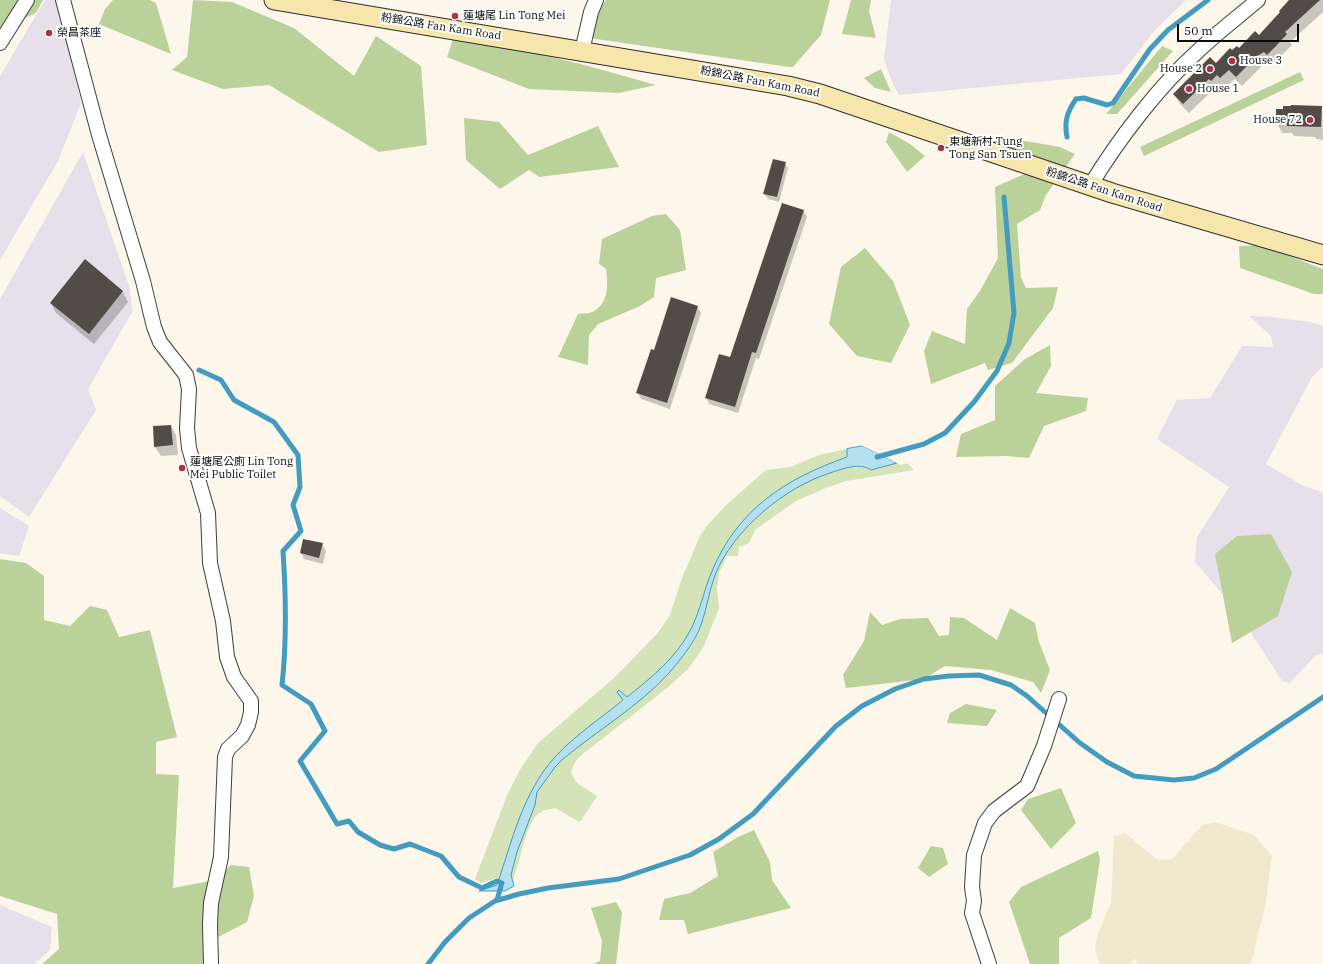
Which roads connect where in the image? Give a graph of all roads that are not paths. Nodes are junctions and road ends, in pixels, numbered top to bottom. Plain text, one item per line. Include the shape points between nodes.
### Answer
1 (27, 0) edge
2 (64, 0) edge
3 (274, 0) edge
4 (596, 0) edge
5 (1258, 0) edge
6 (0, 44) edge
7 (582, 50) junction
8 (1090, 186) junction
9 (1323, 255) edge
10 (1058, 702) dead end
11 (211, 964) edge
12 (989, 964) edge

1 - 6 street
2 - 11 street via 99,135 143,281 154,327 160,342 186,375 189,389 189,448 208,512 210,563 223,622 227,657 234,677 251,701 248,725 242,736 228,748 225,757 222,858 211,903
3 - 7 main road, 粉錦公路 Fan Kam Road
4 - 7 street via 590,12
5 - 8 street via 1197,51 1160,91 1108,157
7 - 8 main road, 粉錦公路 Fan Kam Road via 744,77 820,94
8 - 9 main road, 粉錦公路 Fan Kam Road
10 - 12 street via 1044,746 1027,786 994,811 985,823 974,856 972,913

